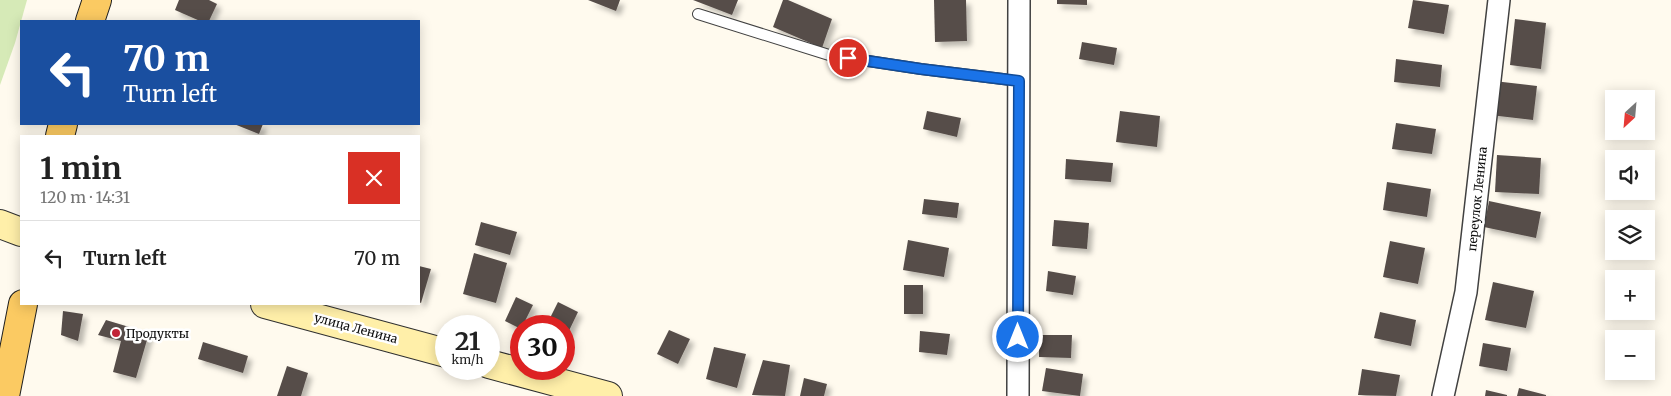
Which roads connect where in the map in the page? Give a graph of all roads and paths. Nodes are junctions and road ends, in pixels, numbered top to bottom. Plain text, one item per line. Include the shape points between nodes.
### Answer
1 (97, 0) edge
2 (1019, 0) edge
3 (1499, 0) edge
4 (698, 14) dead end
5 (90, 20) edge
6 (1019, 81) junction
7 (0, 224) edge
8 (20, 232) edge
9 (23, 305) edge
10 (269, 305) edge
11 (435, 349) edge
12 (500, 368) edge
13 (575, 392) edge
14 (5, 396) edge
15 (608, 396) edge
16 (1018, 396) edge
17 (1443, 396) edge

1 - 5 main road
2 - 6 street
3 - 17 street, переулок Ленина via 1466,292
4 - 6 lane via 830,55
6 - 16 street
7 - 8 street
9 - 14 main road
10 - 11 street, улица Ленина
12 - 13 street
13 - 15 street

